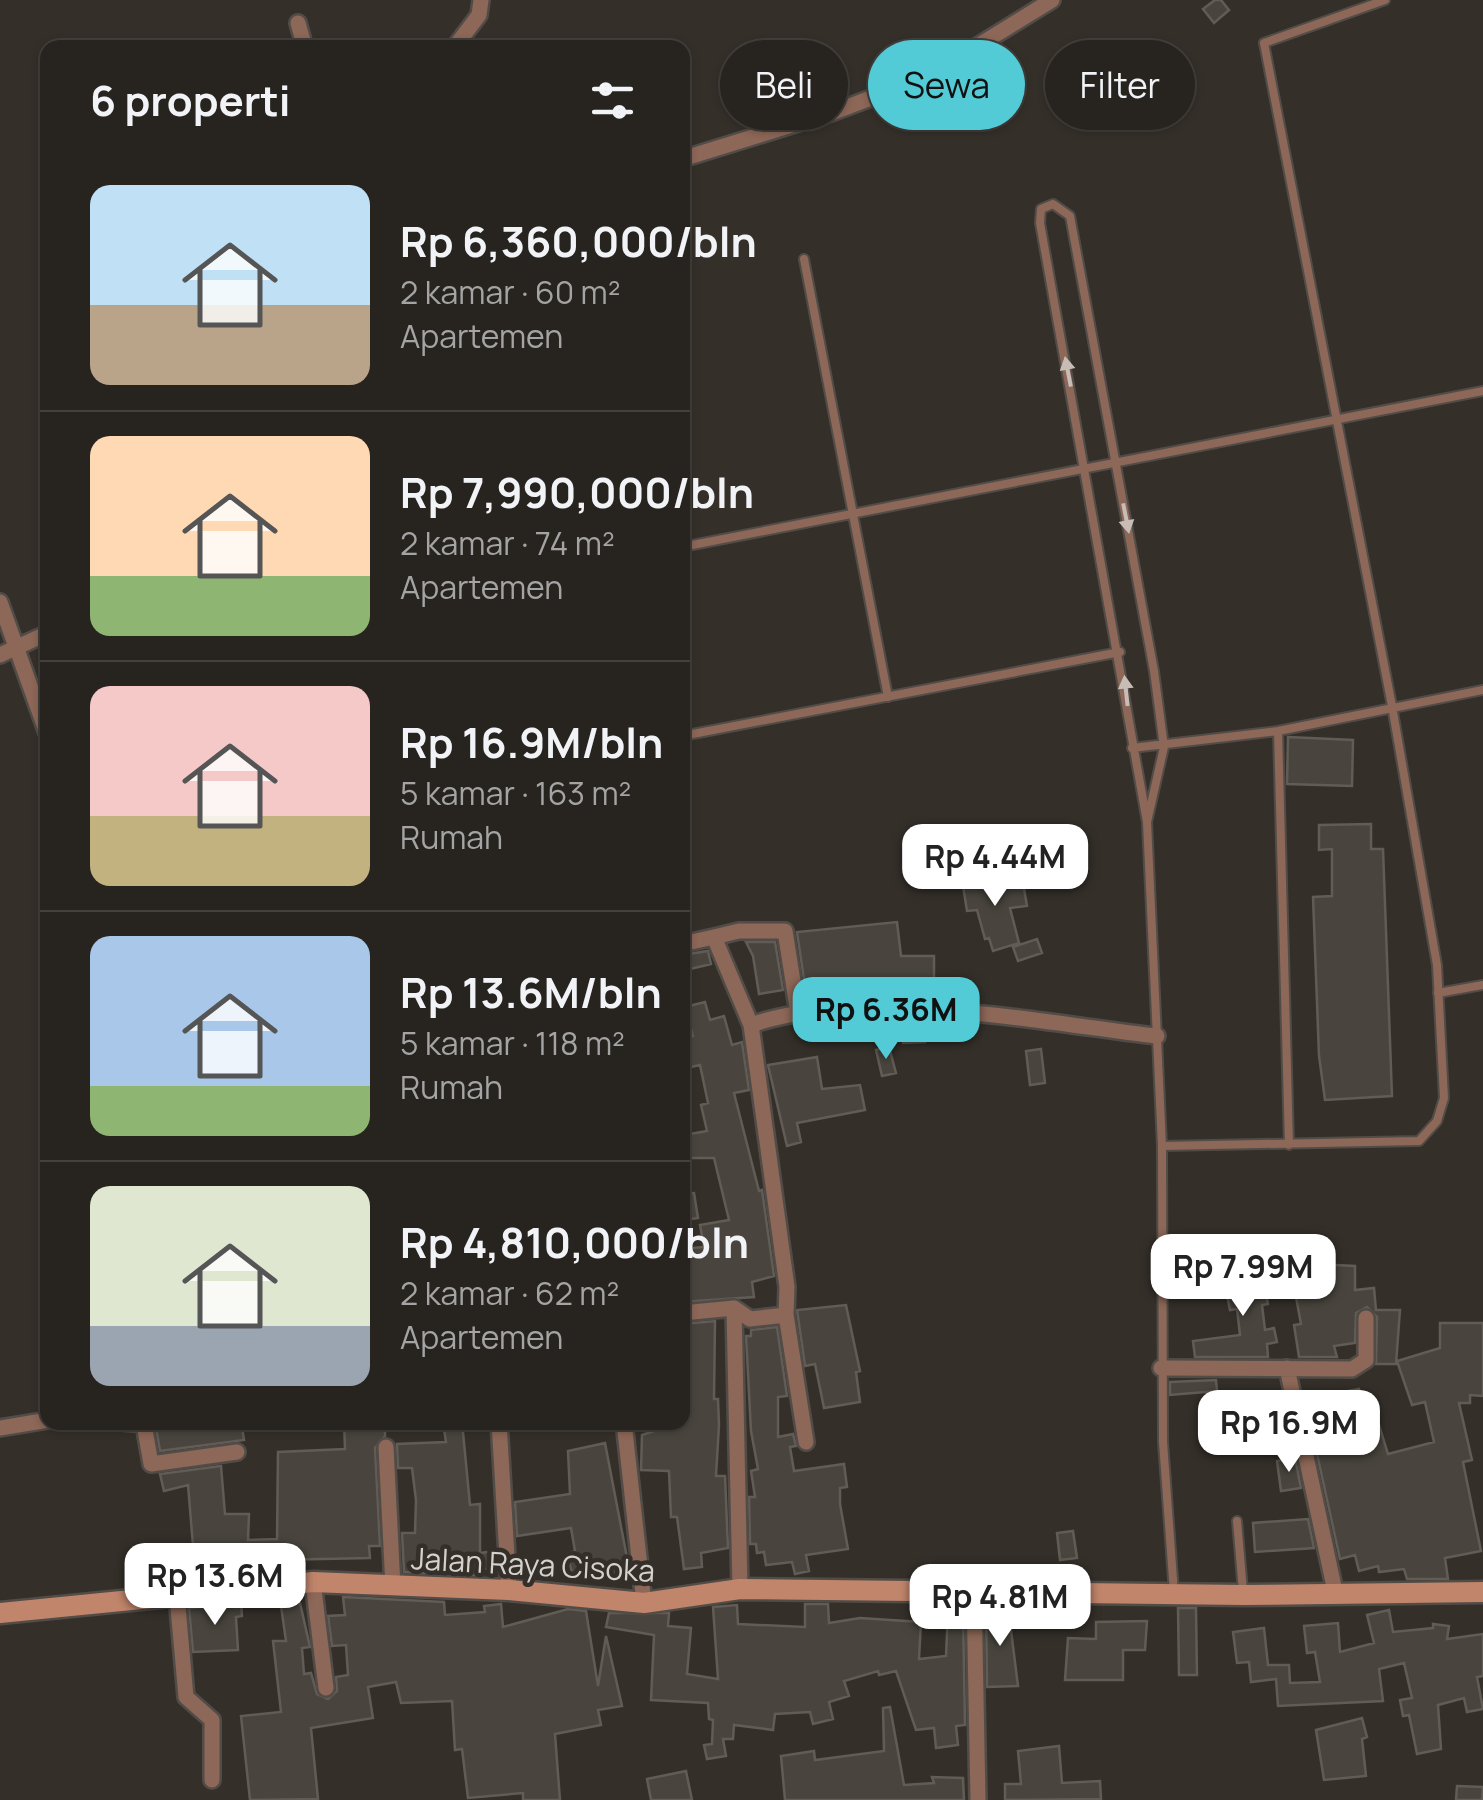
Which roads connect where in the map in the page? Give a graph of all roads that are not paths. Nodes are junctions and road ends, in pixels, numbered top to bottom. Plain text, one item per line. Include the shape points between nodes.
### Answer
1 (481, 0) edge
2 (1052, 0) edge
3 (1385, 0) edge
4 (298, 22) dead end
5 (304, 40) edge
6 (460, 40) edge
7 (690, 157) edge
8 (804, 258) dead end
9 (1483, 391) edge
10 (1337, 419) junction
11 (1116, 461) junction
12 (1086, 467) junction
13 (854, 515) junction
14 (690, 546) edge
15 (0, 602) edge
16 (40, 638) edge
17 (17, 651) junction
18 (1120, 652) junction
19 (0, 655) edge
20 (1483, 690) edge
21 (888, 697) junction
22 (1392, 706) junction
23 (40, 714) edge
24 (1278, 730) junction
25 (690, 734) edge
26 (1164, 747) junction
27 (1132, 748) junction
28 (1148, 822) junction
29 (714, 937) junction
30 (690, 942) edge
31 (1483, 986) edge
32 (1438, 993) junction
33 (798, 1013) junction
34 (751, 1025) junction
35 (1157, 1036) junction
36 (1289, 1145) junction
37 (1162, 1146) junction
38 (734, 1308) junction
39 (690, 1313) edge
40 (786, 1315) junction
41 (1366, 1318) dead end
42 (1161, 1368) junction
43 (1287, 1368) junction
44 (40, 1421) edge
45 (0, 1428) edge
46 (142, 1430) edge
47 (499, 1430) edge
48 (625, 1430) edge
49 (806, 1442) dead end
50 (386, 1447) dead end
51 (237, 1452) dead end
52 (1236, 1521) dead end
53 (314, 1582) junction
54 (394, 1587) junction
55 (740, 1589) junction
56 (509, 1590) junction
57 (974, 1592) junction
58 (1483, 1592) edge
59 (1174, 1593) junction
60 (177, 1596) junction
61 (1244, 1596) junction
62 (1336, 1596) junction
63 (644, 1603) junction
64 (0, 1614) edge
65 (326, 1688) dead end
66 (212, 1780) dead end
67 (978, 1800) edge

1 - 6 street
2 - 7 street via 929,76
3 - 10 lane via 1264,44
4 - 5 street
8 - 13 lane
9 - 10 lane
10 - 11 lane
10 - 22 lane
11 - 12 lane
12 -> 11 lane via 1040,223 1046,206 1057,205 1070,216
11 -> 26 lane
12 - 13 lane
12 - 18 lane
13 - 14 lane
13 - 21 lane
15 - 17 street
16 - 17 street
17 - 19 street
17 - 23 street
18 - 21 lane
27 -> 18 lane
20 - 22 lane
21 - 25 lane
22 - 24 lane
22 - 32 lane
24 - 26 lane
24 - 36 lane
26 - 27 lane
26 - 28 lane
27 - 28 lane
28 - 35 lane
29 - 30 street
29 - 33 street via 785,931
29 - 34 street
31 - 32 lane
32 - 36 lane via 1444,1098 1429,1134 1420,1141
33 - 34 street
33 - 35 street via 941,1012
34 - 40 street
35 - 37 lane
36 - 37 lane
37 - 42 lane
38 - 39 street
38 - 40 street via 750,1319
38 - 55 street
40 - 49 street
41 - 43 street via 1362,1365
42 - 43 street
42 - 59 lane
43 - 62 street
44 - 45 street
46 - 51 street via 151,1464
47 - 56 street
48 - 63 street
50 - 54 street
52 - 61 lane
53 - 54 street, Jalan Raya Cisoka
53 - 60 street, Jalan Raya Cisoka
53 - 65 street
54 - 56 street, Jalan Raya Cisoka
55 - 57 street, Jalan Raya Cisoka
55 - 63 street, Jalan Raya Cisoka
56 - 63 street, Jalan Raya Cisoka
57 - 59 street, Jalan Raya Cisoka
57 - 67 street
58 - 62 street, Jalan Raya Cisoka
59 - 61 street, Jalan Raya Cisoka
60 - 64 street, Jalan Raya Cisoka
60 - 66 street via 186,1698 214,1726
61 - 62 street, Jalan Raya Cisoka

